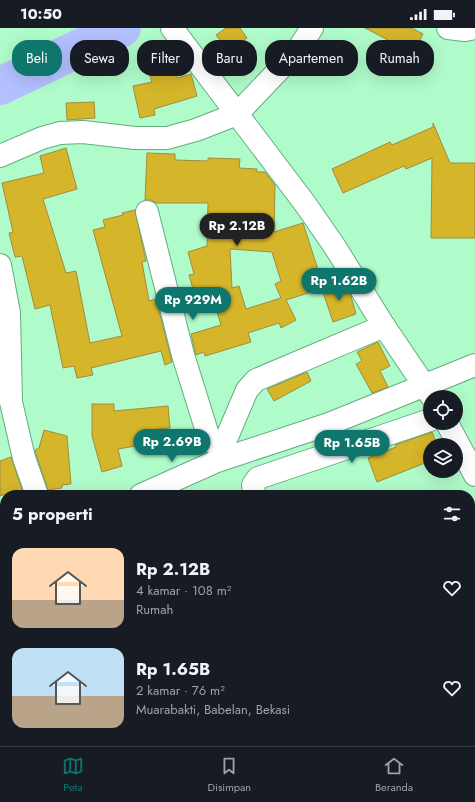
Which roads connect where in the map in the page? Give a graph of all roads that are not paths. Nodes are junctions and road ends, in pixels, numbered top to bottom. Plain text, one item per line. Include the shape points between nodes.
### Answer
1 (172, 28) edge
2 (312, 28) edge
3 (448, 28) edge
4 (475, 28) edge
5 (237, 114) junction
6 (0, 156) edge
7 (147, 212) dead end
8 (0, 265) edge
9 (384, 326) junction
10 (5, 328) edge
11 (475, 365) edge
12 (428, 390) edge
13 (431, 390) edge
14 (423, 393) edge
15 (423, 422) edge
16 (450, 430) edge
17 (220, 454) junction
18 (475, 475) edge
19 (35, 490) edge
20 (151, 490) edge
21 (254, 490) edge

1 - 5 street
2 - 5 street via 298,52
3 - 4 street
5 - 6 street via 167,138 135,138 83,132 60,133
5 - 9 street via 306,205
7 - 17 street via 183,355 208,436
8 - 10 street
9 - 12 street
9 - 17 street via 256,380 247,390
10 - 19 street via 11,402 24,458
11 - 13 street
14 - 17 street via 329,424
15 - 21 street via 258,478 253,485
16 - 18 street
17 - 20 street

